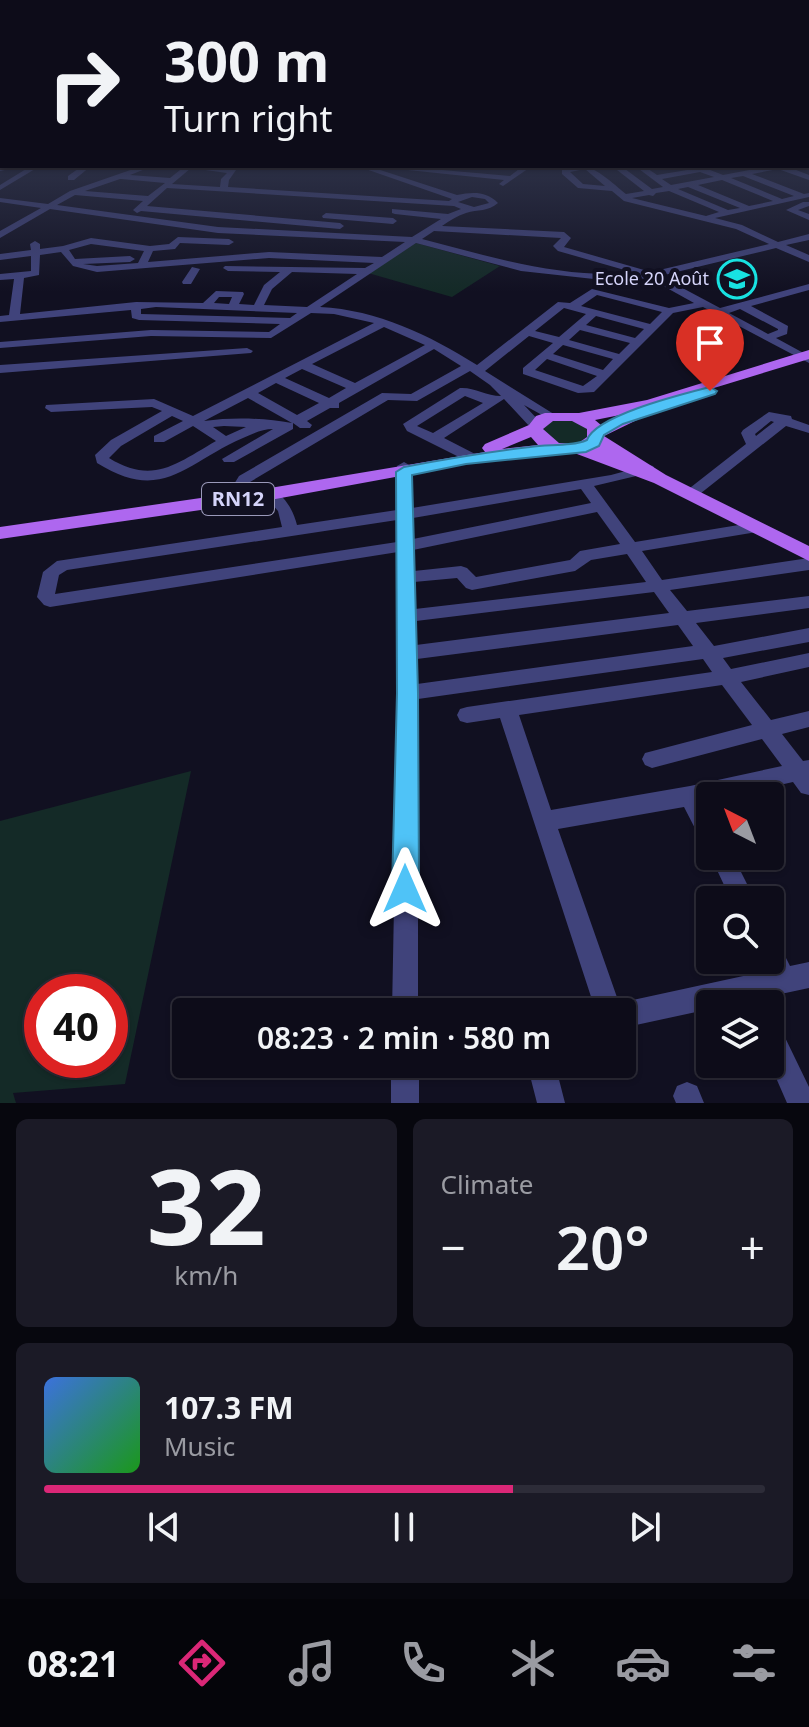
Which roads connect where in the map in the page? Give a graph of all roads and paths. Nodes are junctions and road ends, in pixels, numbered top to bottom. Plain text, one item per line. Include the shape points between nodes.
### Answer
1 (81, 189) edge
2 (162, 189) edge
3 (188, 189) edge
4 (279, 189) edge
5 (366, 189) edge
6 (374, 189) edge
7 (422, 189) edge
8 (494, 189) edge
9 (614, 189) edge
10 (647, 189) edge
11 (663, 189) edge
12 (673, 189) edge
13 (703, 189) edge
14 (730, 189) edge
15 (752, 189) edge
16 (224, 190) joint
17 (193, 191) junction
18 (650, 192) junction
19 (73, 193) junction
20 (486, 195) junction
21 (268, 196) junction
22 (622, 197) junction
23 (806, 197) edge
24 (153, 198) junction
25 (358, 198) junction
26 (782, 201) junction
27 (2, 202) edge
28 (181, 204) junction
29 (766, 205) junction
30 (48, 206) junction
31 (454, 206) junction
32 (140, 208) junction
33 (748, 209) junction
34 (256, 210) junction
35 (171, 211) junction
36 (346, 211) junction
37 (276, 212) junction
38 (681, 213) junction
39 (727, 213) junction
40 (809, 217) edge
41 (704, 218) junction
42 (127, 219) junction
43 (249, 219) junction
44 (269, 220) junction
45 (23, 221) junction
46 (0, 222) edge
47 (159, 223) junction
48 (392, 225) junction
49 (433, 228) junction
50 (237, 232) junction
51 (0, 235) edge
52 (809, 237) edge
53 (414, 240) junction
54 (228, 242) junction
55 (777, 244) junction
56 (297, 245) junction
57 (150, 249) junction
58 (398, 251) junction
59 (289, 255) junction
60 (35, 256) junction
61 (67, 256) junction
62 (222, 258) junction
63 (809, 259) edge
64 (383, 260) junction
65 (143, 263) junction
66 (4, 264) edge
67 (112, 269) junction
68 (195, 269) junction
69 (290, 269) junction
70 (366, 271) junction
71 (651, 275) junction
72 (19, 276) junction
73 (187, 282) dead end
74 (0, 289) edge
75 (806, 290) edge
76 (16, 292) junction
77 (0, 298) edge
78 (703, 304) junction
79 (136, 305) junction
80 (573, 306) junction
81 (742, 306) junction
82 (258, 307) junction
83 (103, 308) junction
84 (312, 309) junction
85 (669, 311) junction
86 (594, 312) junction
87 (719, 312) junction
88 (66, 313) junction
89 (19, 317) junction
90 (0, 319) edge
91 (294, 321) junction
92 (384, 322) junction
93 (579, 326) junction
94 (652, 328) junction
95 (527, 332) junction
96 (101, 338) junction
97 (767, 338) junction
98 (65, 341) junction
99 (562, 341) junction
100 (637, 342) junction
101 (435, 344) junction
102 (0, 345) edge
103 (19, 345) junction
104 (247, 351) dead end
105 (545, 355) junction
106 (621, 358) junction
107 (807, 358) edge
108 (303, 365) junction
109 (0, 369) edge
110 (474, 369) junction
111 (604, 374) junction
112 (277, 379) junction
113 (356, 388) junction
114 (249, 393) junction
115 (508, 393) junction
116 (492, 402) junction
117 (330, 403) junction
118 (652, 406) junction
119 (51, 408) dead end
120 (172, 411) junction
121 (354, 414) junction
122 (578, 418) junction
123 (298, 420) junction
124 (197, 423) junction
125 (269, 423) junction
126 (541, 423) junction
127 (809, 429) edge
128 (321, 433) junction
129 (597, 436) junction
130 (435, 438) junction
131 (159, 439) dead end
132 (225, 441) junction
133 (557, 448) junction
134 (580, 449) junction
135 (470, 456) junction
136 (229, 459) dead end
137 (404, 469) junction
138 (650, 473) junction
139 (585, 484) junction
140 (270, 494) junction
141 (691, 494) junction
142 (234, 496) junction
143 (601, 506) junction
144 (405, 514) junction
145 (0, 526) edge
146 (757, 527) junction
147 (291, 531) junction
148 (0, 533) edge
149 (405, 546) junction
150 (631, 548) junction
151 (809, 553) edge
152 (809, 564) edge
153 (406, 577) junction
154 (658, 586) junction
155 (809, 602) edge
156 (406, 616) junction
157 (683, 618) junction
158 (809, 635) edge
159 (709, 652) junction
160 (406, 653) junction
161 (809, 660) edge
162 (728, 677) junction
163 (408, 693) junction
164 (507, 709) junction
165 (467, 715) dead end
166 (809, 719) edge
167 (767, 729) junction
168 (652, 759) dead end
169 (806, 776) edge
170 (690, 796) junction
171 (696, 808) edge
172 (544, 821) junction
173 (797, 979) edge
174 (770, 990) edge
175 (405, 998) edge
176 (604, 998) edge
177 (696, 1005) edge
178 (636, 1013) edge
179 (784, 1064) edge
180 (405, 1078) edge
181 (545, 1078) edge
182 (405, 1103) edge
183 (551, 1103) edge
184 (802, 1103) edge

1 - 19 street
2 - 24 street
3 - 17 street
4 - 21 street
5 - 25 street
6 - 31 street
7 - 31 street
8 - 20 street
9 - 22 street
10 - 18 street
11 - 18 street
12 - 39 street
13 - 33 street
14 - 29 street
15 - 26 street
16 - 17 street
16 - 21 street
17 - 21 street
17 - 24 street
18 - 22 street
18 - 38 street via 680,207
19 - 24 street
19 - 30 street
20 - 31 street
20 - 31 street via 492,205
21 - 25 street
21 - 36 street
22 - 38 street
23 - 26 street
23 - 40 street via 790,210
24 - 28 street
24 - 32 street
25 - 31 street
25 - 36 street
26 - 29 street
27 - 30 street
28 - 34 street
28 - 35 street
29 - 33 street
30 - 42 street
30 - 45 street
31 - 48 street
31 - 49 street
32 - 35 street
32 - 42 street
33 - 39 street
34 - 37 street
34 - 43 street
35 - 43 street
35 - 47 street
36 - 37 street
36 - 48 street
37 - 44 street
38 - 41 street
39 - 41 street
41 - 55 street
42 - 47 street
43 - 44 street
43 - 50 street
44 - 48 street
45 - 46 street
45 - 51 street
47 - 50 street
48 - 50 street
48 - 53 street
49 - 53 street
49 - 71 street via 563,235 561,249
50 - 54 street
52 - 55 street
53 - 58 street
53 - 71 street via 531,270 612,278
54 - 56 street
54 - 57 street via 181,239 172,247
54 - 62 street
55 - 63 street
55 - 71 street
56 - 58 street
56 - 59 street
57 - 61 street via 91,241
57 - 65 street
58 - 64 street
59 - 62 street
59 - 64 street
60 - 61 street
60 - 66 street
60 - 66 street
60 - 72 street via 36,273
61 - 65 street
61 - 67 street via 85,268
62 - 65 street
64 - 70 street
65 - 67 street
66 - 72 street
67 - 68 street via 166,275
68 - 69 street
68 - 73 street
69 - 70 street
69 - 82 street via 268,287
70 - 84 street
71 - 78 street
72 - 76 street
74 - 76 street
75 - 81 street
76 - 77 street
76 - 89 street
78 - 85 street
78 - 87 street
79 - 82 street
79 - 83 street
79 - 91 street via 139,317
80 - 85 street via 596,291
80 - 86 street
80 - 95 street via 559,305
81 - 87 street
81 - 97 street via 784,328
82 - 84 street
83 - 88 street
83 - 96 street
84 - 91 street
84 - 92 street
85 - 94 street
86 - 93 street
86 - 94 street
87 - 97 street
88 - 89 street
88 - 98 street
89 - 90 street
89 - 103 street
91 - 96 street via 271,335
92 - 101 street
92 - 108 street
93 - 99 street
93 - 100 street
94 - 100 street
95 - 99 street
95 - 110 street
96 - 98 street
97 - 107 street
98 - 103 street
99 - 105 street
99 - 106 street
100 - 106 street
101 - 110 street
101 - 113 street
102 - 103 street
104 - 109 street
105 - 111 street
105 - 111 street via 527,371 582,390
106 - 111 street
107 - 118 main road, RN12
108 - 112 street
108 - 113 street
110 - 115 street
110 - 121 street via 413,398 390,395
112 - 114 street
112 - 117 street
113 - 117 street
114 - 123 street
114 - 124 street
115 - 116 street
115 - 126 street
116 - 130 street
116 - 130 street via 464,391 410,424
117 - 121 street
117 - 123 street
118 - 122 main road, RN12
118 - 129 main road, RN12
119 - 120 street via 148,403
120 - 124 street
120 - 132 street via 116,443 102,460 127,474 158,476 183,468
121 - 128 street
122 - 126 main road, RN12
122 - 129 main road via 591,424
123 - 128 street
124 - 125 street
124 - 131 street
124 - 132 street
125 - 132 street
125 - 136 street via 288,426
126 - 133 main road via 538,438
126 - 135 main road, RN12 via 506,444
127 - 141 street via 786,419
128 - 142 street via 244,479
129 - 134 main road, RN12
129 - 138 main road
130 - 135 street
133 - 134 main road, RN12
133 - 135 main road, RN12
134 - 138 main road
135 - 137 main road, RN12
137 - 140 main road, RN12
137 - 142 main road, RN12
137 - 144 street
138 - 139 street
138 - 141 main road
139 - 143 street
139 - 144 street
140 - 142 main road, RN12
140 - 147 street via 285,510
141 - 146 main road
142 - 145 main road, RN12
142 - 148 main road, RN12
143 - 149 street
143 - 150 street
144 - 147 street
144 - 149 street
146 - 150 street
146 - 151 main road
147 - 149 street via 63,565 51,572 47,600
149 - 153 street
150 - 153 street via 586,555 575,565 472,584 461,572
150 - 154 street
152 - 154 street
153 - 156 street
154 - 156 street
154 - 157 street
155 - 157 street
156 - 160 street
157 - 159 street
157 - 160 street
158 - 159 street
159 - 162 street
159 - 163 street
160 - 163 street
161 - 162 street
162 - 164 street
162 - 167 street
163 - 175 street
164 - 165 street
164 - 172 street
166 - 167 street
167 - 168 street
167 - 169 street
169 - 170 street
170 - 171 street
170 - 172 street
172 - 176 street
173 - 174 street
177 - 178 street
179 - 184 street
180 - 182 street
181 - 183 street

